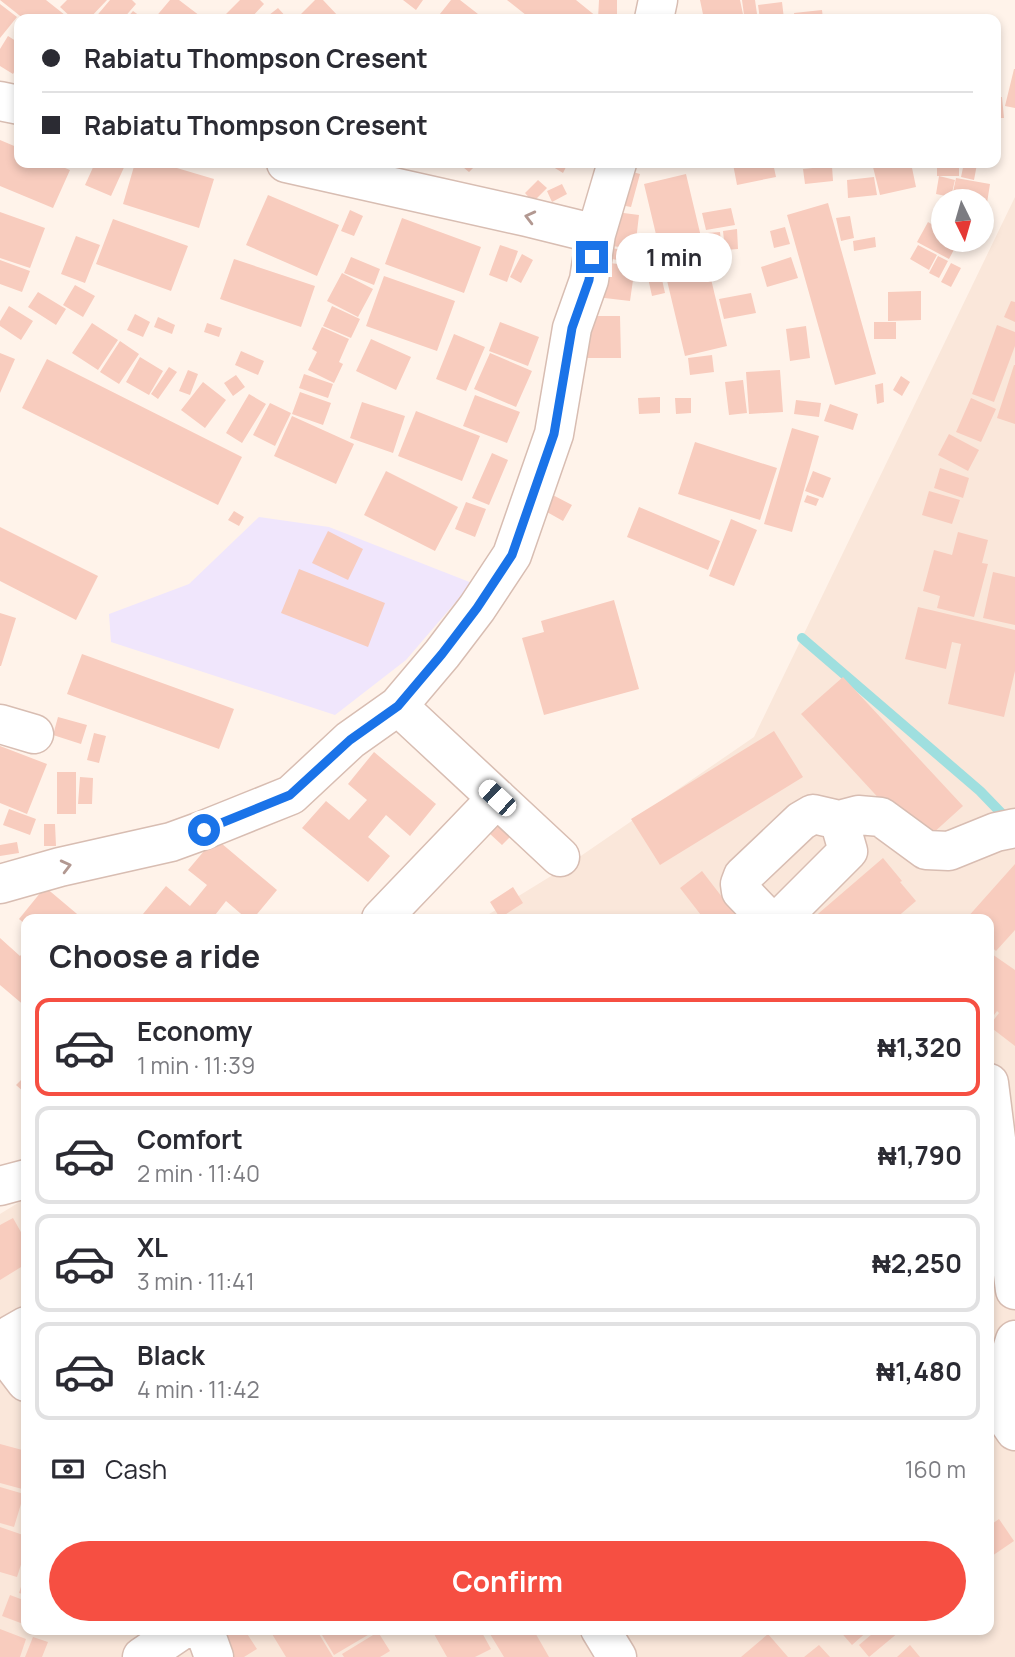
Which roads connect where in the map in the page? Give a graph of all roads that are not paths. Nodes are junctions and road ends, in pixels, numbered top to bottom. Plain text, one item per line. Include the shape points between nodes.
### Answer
1 (308, 168) edge
2 (616, 168) edge
3 (596, 234) junction
4 (398, 706) junction
5 (497, 798) junction
6 (839, 820) dead end
7 (1005, 830) edge
8 (560, 857) dead end
9 (0, 884) edge
10 (387, 914) edge
11 (994, 1123) edge
12 (21, 1180) edge
13 (0, 1186) edge
14 (1015, 1290) edge
15 (21, 1329) edge
16 (1015, 1340) edge
17 (21, 1375) edge
18 (1000, 1410) edge
19 (174, 1635) edge
20 (206, 1635) edge
21 (604, 1635) edge
22 (142, 1657) edge
23 (214, 1657) edge
24 (617, 1657) edge

3 -> 1 street
2 - 3 street
3 - 4 street via 589,280 572,328 554,434 512,555 477,608
4 - 5 street
9 -> 4 street via 171,842 290,795 350,740
5 - 8 street
5 - 10 street
6 - 7 street via 858,815 881,817 926,850 949,851
11 - 14 street
12 - 13 street
15 - 17 street via 12,1334 6,1348
16 - 18 street
19 - 22 street
20 - 23 street
21 - 24 street

